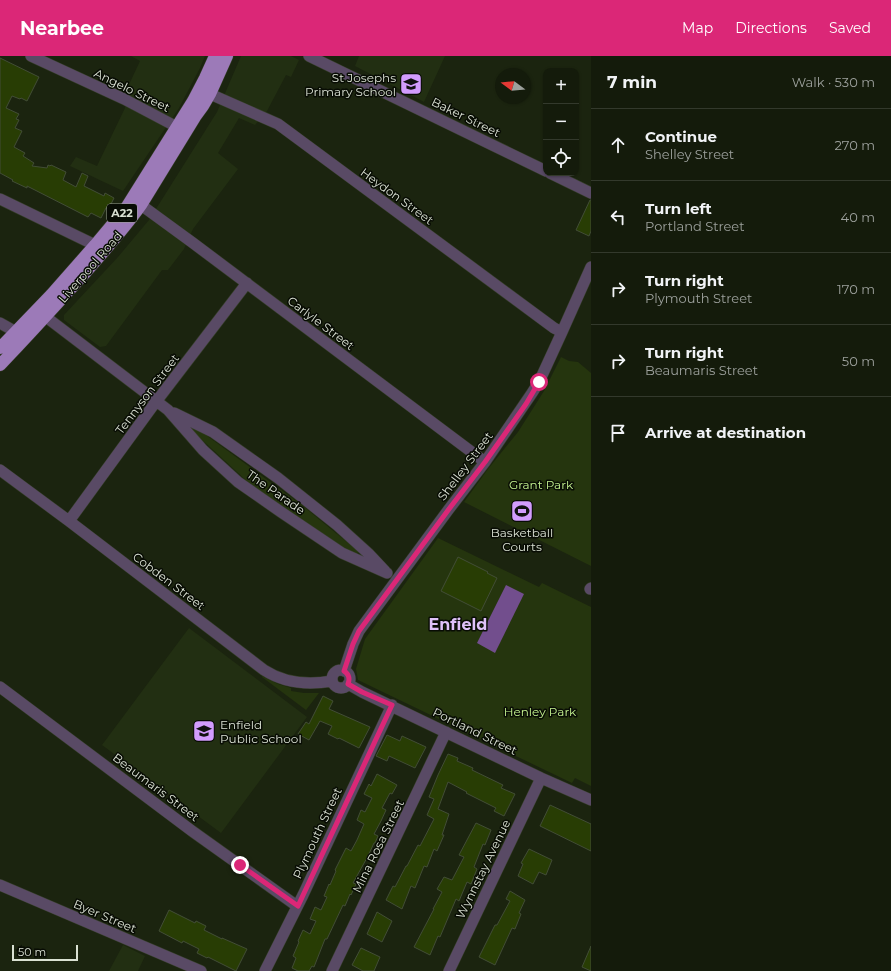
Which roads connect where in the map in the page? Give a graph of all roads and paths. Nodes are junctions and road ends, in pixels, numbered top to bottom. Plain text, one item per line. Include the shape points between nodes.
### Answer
1 (31, 56) edge
2 (215, 56) edge
3 (227, 56) edge
4 (309, 56) edge
5 (210, 94) junction
6 (177, 127) junction
7 (543, 170) edge
8 (556, 176) edge
9 (591, 193) edge
10 (0, 199) edge
11 (141, 205) junction
12 (95, 245) junction
13 (591, 267) edge
14 (247, 283) junction
15 (46, 317) junction
16 (0, 323) edge
17 (16, 332) junction
18 (562, 332) junction
19 (0, 348) edge
20 (0, 365) edge
21 (156, 401) junction
22 (168, 410) junction
23 (485, 462) junction
24 (0, 470) edge
25 (69, 521) junction
26 (387, 573) junction
27 (397, 580) junction
28 (344, 671) junction
29 (332, 681) junction
30 (348, 684) junction
31 (0, 687) edge
32 (392, 705) junction
33 (446, 732) junction
34 (541, 778) junction
35 (591, 800) edge
36 (0, 885) edge
37 (298, 906) junction
38 (201, 971) edge
39 (265, 971) edge
40 (332, 971) edge
41 (449, 971) edge

1 - 6 street, Angelo Street via 124,99
2 - 6 highway, Liverpool Road / A22 via 200,89
3 - 5 highway, Liverpool Road / A22
4 - 7 street, Baker Street
5 - 11 highway, Liverpool Road / A22
5 - 18 street, Heydon Street via 278,124
6 - 12 highway, Liverpool Road / A22 via 126,208
8 - 9 street
10 - 12 street
11 - 14 street, Carlyle Street
11 - 15 highway, Liverpool Road / A22
12 - 17 highway, Liverpool Road / A22
13 - 18 street, Shelley Street
14 - 21 street, Tennyson Street
14 - 23 street, Carlyle Street
15 - 20 highway, Liverpool Road / A22
15 - 21 street, The Parade
16 - 17 street
17 - 19 highway, Liverpool Road / A22
18 - 23 street, Shelley Street via 526,404
21 - 22 street, The Parade
21 - 25 street, Tennyson Street
22 - 26 street, The Parade via 213,432 278,478 337,525
22 - 26 street, The Parade via 203,450 238,482 342,553
23 - 27 street, Shelley Street
24 - 25 street, Cobden Street
25 - 29 street, Cobden Street via 272,676 292,682
26 - 27 street, The Parade
27 - 28 street, Shelley Street via 359,631
28 - 29 street via 335,672
28 - 30 street via 349,676
29 - 30 street via 339,688
30 - 32 street, Portland Street
31 - 37 street, Beaumaris Street via 192,831
32 - 33 street, Portland Street
32 - 37 street, Plymouth Street
33 - 34 street, Portland Street
33 - 40 street, Mina Rosa Street
34 - 35 street, Portland Street
34 - 41 street, Wynnstay Avenue
36 - 38 street, Byer Street
37 - 39 street, Plymouth Street

